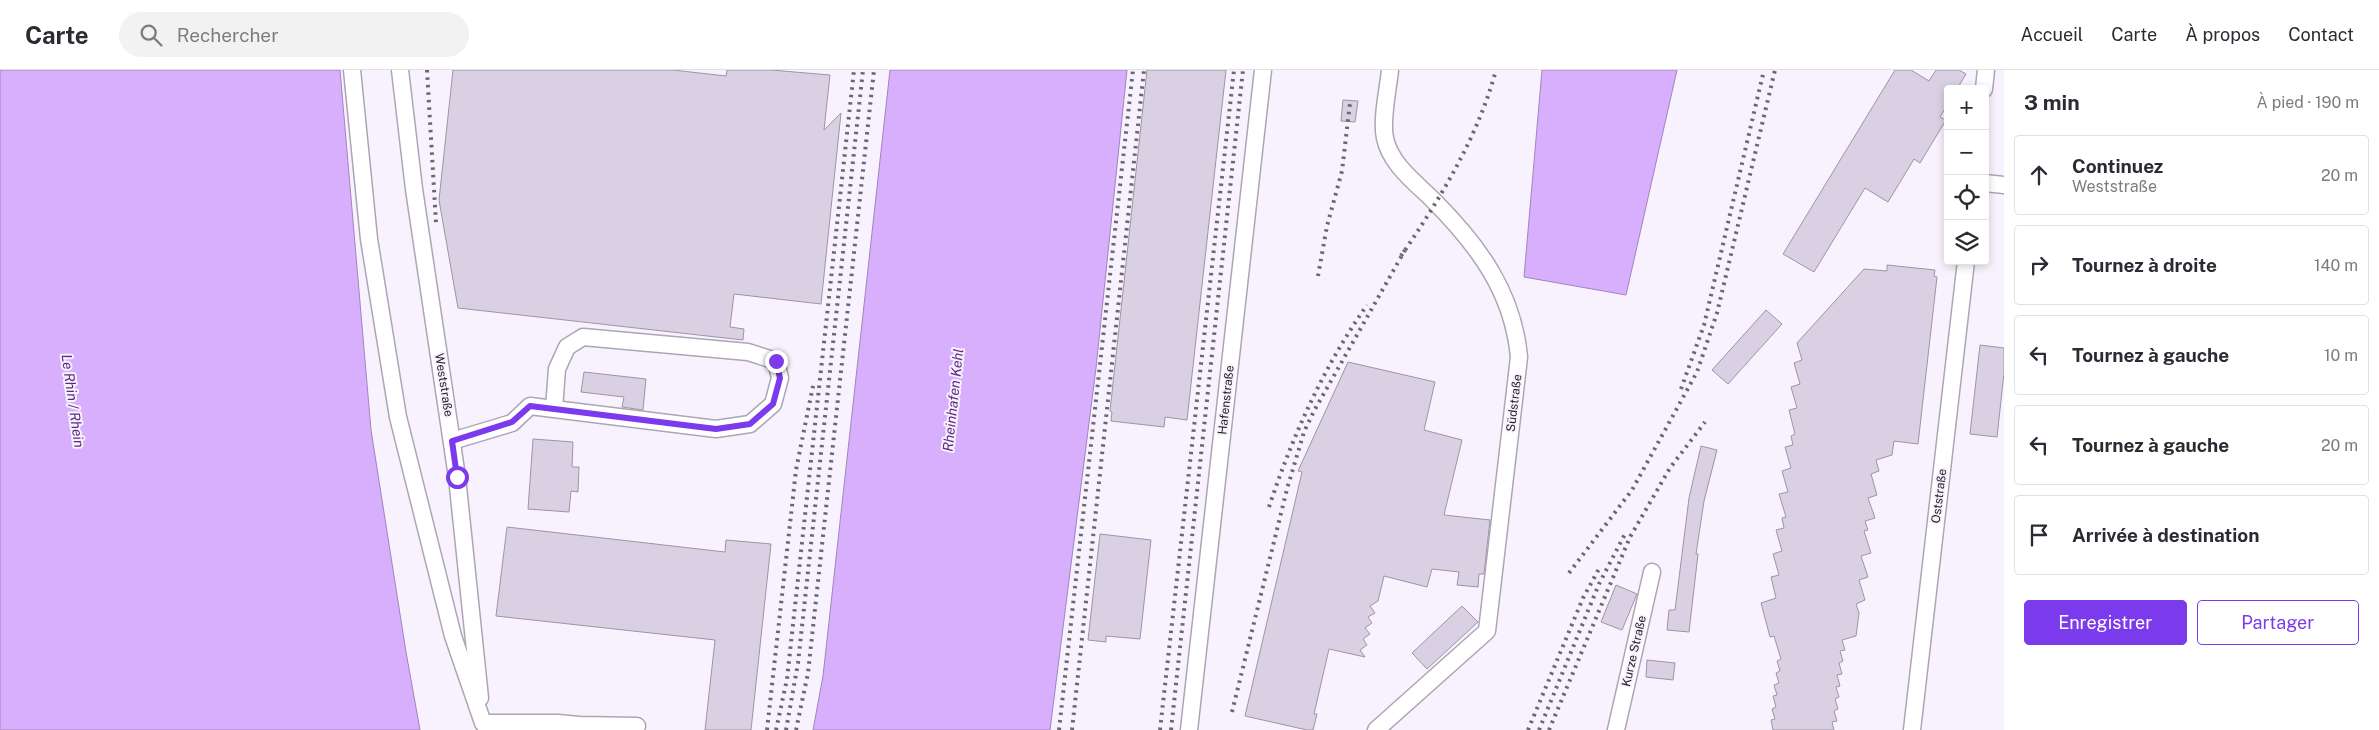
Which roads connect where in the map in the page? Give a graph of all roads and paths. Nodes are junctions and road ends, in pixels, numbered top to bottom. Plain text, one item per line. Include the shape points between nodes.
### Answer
1 (352, 70) edge
2 (400, 70) edge
3 (1263, 70) edge
4 (1390, 70) edge
5 (1986, 70) edge
6 (1984, 85) edge
7 (1989, 183) edge
8 (2004, 185) edge
9 (1966, 265) edge
10 (554, 409) junction
11 (452, 441) junction
12 (1652, 572) dead end
13 (637, 726) dead end
14 (483, 727) edge
15 (1189, 730) edge
16 (1376, 730) edge
17 (1616, 730) edge
18 (1912, 730) edge

1 - 14 street via 369,239 398,417 453,636
2 - 11 street, Weststraße via 414,189
3 - 15 street, Hafenstraße
4 - 16 street, Südstraße via 1384,131 1387,148 1399,166 1436,203 1491,269 1517,337 1518,372 1487,632
5 - 6 street
7 - 8 street
9 - 18 street, Oststraße
10 - 10 street via 716,429 750,424 773,404 780,378 776,361 748,352 583,337 567,347 557,369
10 - 11 street via 530,406 512,422
11 - 14 street, Weststraße
12 - 17 street, Kurze Straße
13 - 14 street via 558,723

